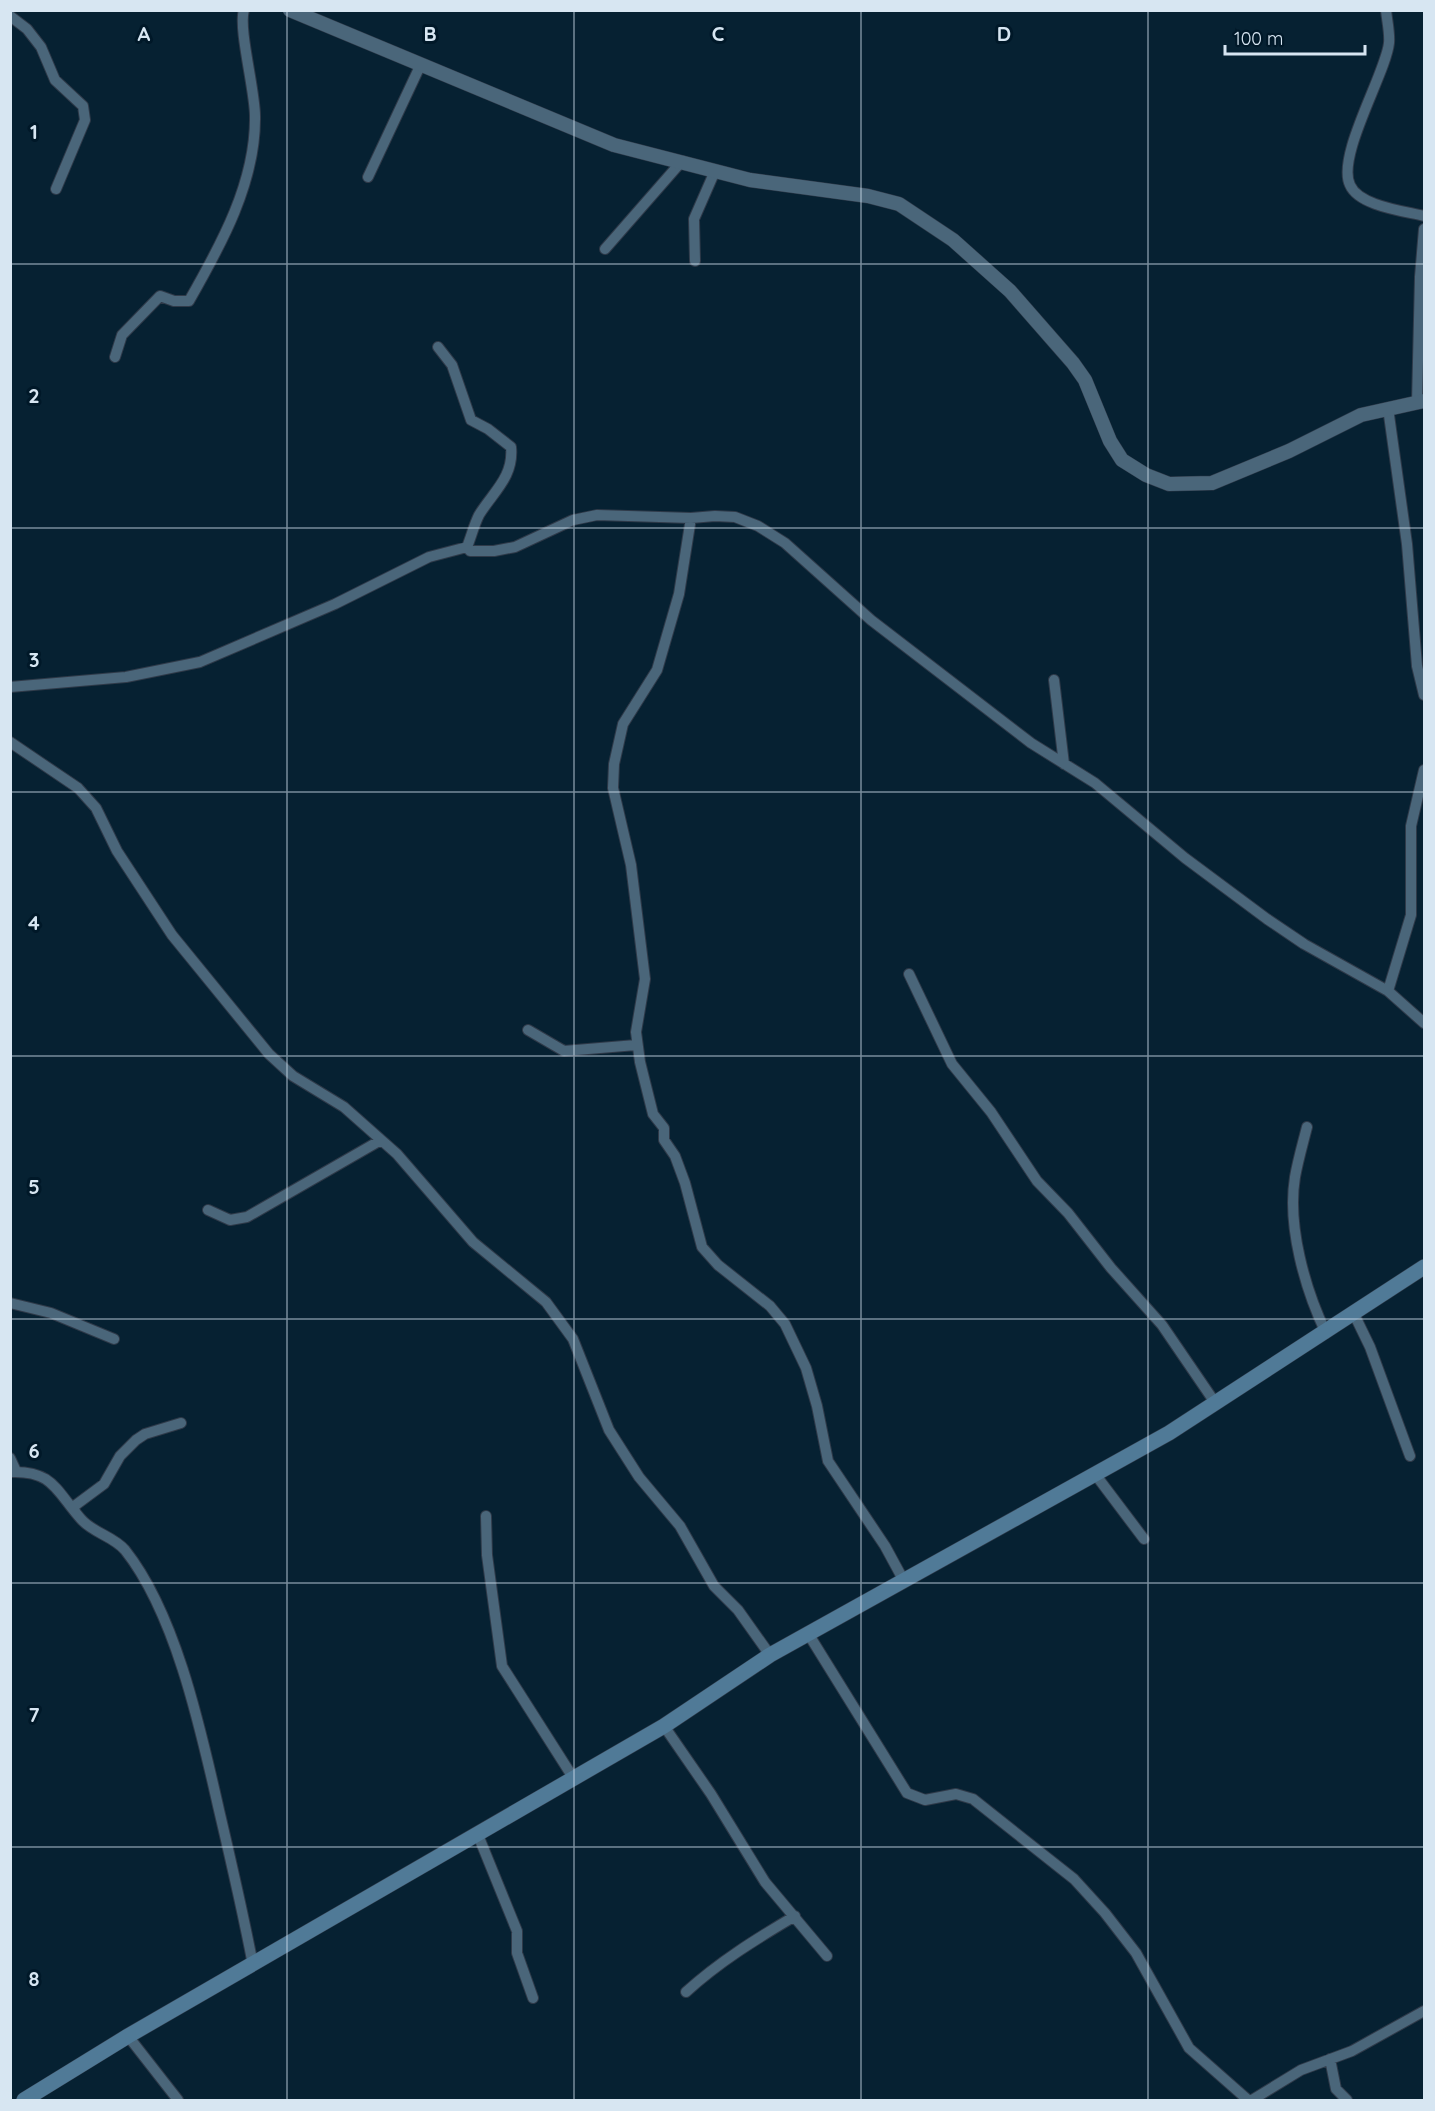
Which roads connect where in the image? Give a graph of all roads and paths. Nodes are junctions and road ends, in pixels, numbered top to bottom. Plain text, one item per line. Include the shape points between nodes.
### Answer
1 (244, 10) edge
2 (290, 10) edge
3 (1386, 10) edge
4 (10, 16) edge
5 (421, 64) junction
6 (682, 161) junction
7 (715, 171) junction
8 (368, 177) dead end
9 (56, 189) dead end
10 (1425, 216) edge
11 (1425, 229) edge
12 (605, 249) dead end
13 (695, 261) dead end
14 (438, 347) dead end
15 (115, 357) dead end
16 (1421, 402) edge
17 (1388, 408) junction
18 (691, 518) junction
19 (467, 547) junction
20 (1054, 680) dead end
21 (10, 687) edge
22 (1425, 695) edge
23 (10, 742) edge
24 (1064, 764) junction
25 (1425, 770) edge
26 (909, 974) dead end
27 (1388, 991) junction
28 (1425, 1023) edge
29 (528, 1030) dead end
30 (636, 1045) junction
31 (1307, 1127) dead end
32 (381, 1140) junction
33 (208, 1210) dead end
34 (1425, 1267) edge
35 (10, 1303) edge
36 (1354, 1314) junction
37 (1326, 1333) junction
38 (114, 1340) dead end
39 (1216, 1404) junction
40 (181, 1423) dead end
41 (1410, 1456) dead end
42 (10, 1458) edge
43 (13, 1471) edge
44 (1095, 1474) junction
45 (75, 1511) junction
46 (486, 1516) dead end
47 (1144, 1539) dead end
48 (904, 1581) junction
49 (809, 1635) junction
50 (771, 1655) junction
51 (664, 1726) junction
52 (574, 1779) junction
53 (478, 1835) junction
54 (795, 1916) junction
55 (827, 1956) dead end
56 (253, 1965) junction
57 (686, 1992) dead end
58 (533, 1998) dead end
59 (1425, 2011) edge
60 (128, 2037) junction
61 (1330, 2060) junction
62 (24, 2100) edge
63 (178, 2100) edge
64 (1250, 2100) edge
65 (1347, 2100) edge

1 - 15 street via 242,23 255,116 248,166 230,222 189,301 160,296 122,335
2 - 5 street
3 - 10 street via 1389,44 1363,114 1348,177 1350,187 1376,205
4 - 9 street via 41,47 55,80 83,106 84,120
5 - 6 street via 614,145
5 - 8 street
6 - 7 street
6 - 12 street
7 - 13 street via 694,219
7 - 17 street via 885,199 920,216 983,264 1073,363 1085,380 1122,460 1168,484 1212,483 1361,415
11 - 16 street via 1420,277
14 - 19 street via 452,365 471,420 511,447 506,478 479,516
16 - 17 street
17 - 22 street via 1407,544 1417,666
18 - 19 street via 597,515 573,520 515,548 470,551
18 - 24 street via 735,517 785,543 871,620
18 - 30 street via 679,594 657,670 623,724 614,764 614,788 631,865 645,978
19 - 21 street via 429,557 335,604 200,662 126,676
20 - 24 street
23 - 32 street via 78,788 96,808 117,851 172,935 269,1054 293,1076 344,1107
24 - 27 street via 1095,783 1185,858 1267,919
25 - 27 street via 1411,826 1411,915
26 - 39 street via 952,1064 991,1112 1037,1181 1162,1325
27 - 28 street
29 - 30 street via 564,1051
30 - 48 street via 653,1114 664,1128 664,1140 685,1183 702,1247 785,1324 806,1368 828,1461
31 - 37 street via 1295,1177 1293,1211 1309,1298
32 - 33 street via 247,1217 230,1220
32 - 50 street via 473,1242 546,1302 561,1321 573,1339 609,1430 633,1468 680,1526 714,1586 738,1610
34 - 36 main road
35 - 38 street via 51,1313
36 - 37 main road
36 - 41 street
37 - 39 main road
39 - 44 main road
40 - 45 street via 136,1440 120,1456 104,1484 73,1507
42 - 43 street
43 - 45 street via 41,1474
44 - 47 street
44 - 48 main road
45 - 56 street via 90,1527 125,1551 149,1589 176,1652 208,1757
46 - 52 street via 487,1555 502,1666
48 - 49 main road
49 - 50 main road
49 - 64 street via 907,1793 925,1800 956,1794 973,1799 1074,1880 1136,1953 1190,2048
50 - 51 main road
51 - 52 main road
51 - 54 street via 765,1882
52 - 53 main road
53 - 56 main road
53 - 58 street via 517,1931 517,1953
54 - 55 street
54 - 57 street via 749,1943
56 - 60 main road
59 - 61 street
60 - 62 main road
60 - 63 street
61 - 64 street via 1301,2070
61 - 65 street via 1336,2089

